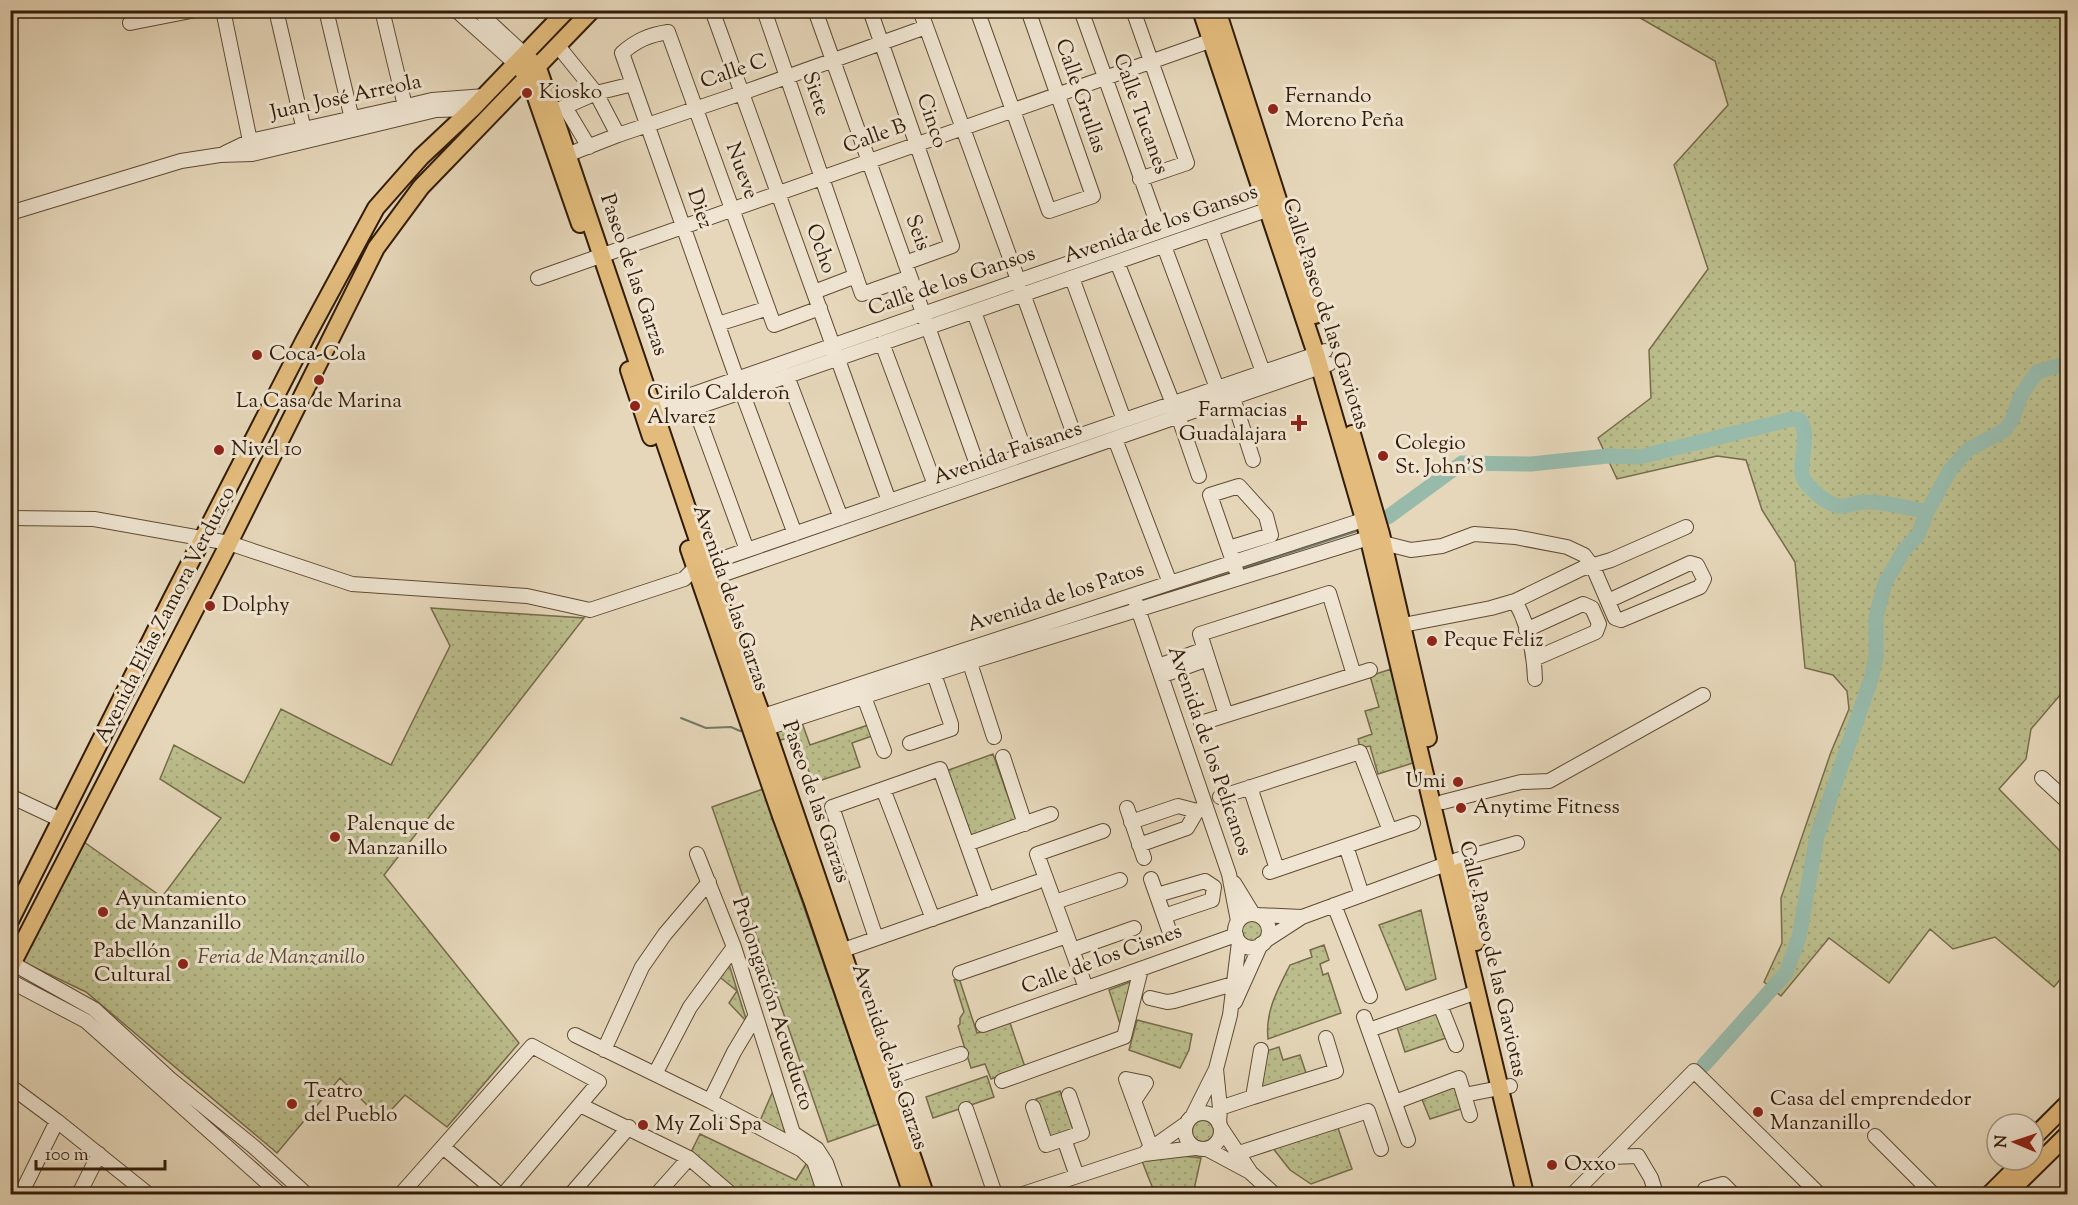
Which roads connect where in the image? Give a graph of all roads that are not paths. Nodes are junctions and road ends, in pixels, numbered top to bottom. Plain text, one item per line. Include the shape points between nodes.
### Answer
1 (196, 10) edge
2 (223, 10) edge
3 (276, 10) edge
4 (326, 10) edge
5 (382, 10) edge
6 (456, 10) edge
7 (567, 10) edge
8 (592, 10) edge
9 (712, 10) edge
10 (764, 10) edge
11 (815, 10) edge
12 (870, 10) edge
13 (920, 10) edge
14 (977, 10) edge
15 (1028, 10) edge
16 (1081, 10) edge
17 (1133, 10) edge
18 (1201, 10) edge
19 (1217, 10) edge
20 (482, 21) edge
21 (130, 23) dead end
22 (926, 27) junction
23 (1219, 38) junction
24 (882, 44) junction
25 (558, 46) junction
26 (622, 53) joint
27 (520, 60) junction
28 (833, 60) junction
29 (1151, 62) junction
30 (533, 72) junction
31 (787, 76) junction
32 (1104, 78) junction
33 (633, 84) junction
34 (596, 93) junction
35 (742, 93) junction
36 (1058, 94) junction
37 (485, 96) junction
38 (405, 106) junction
39 (696, 108) junction
40 (472, 109) junction
41 (559, 109) junction
42 (1013, 111) junction
43 (352, 119) junction
44 (648, 126) junction
45 (963, 128) junction
46 (304, 130) junction
47 (618, 135) junction
48 (250, 141) junction
49 (917, 144) junction
50 (589, 147) junction
51 (220, 155) junction
52 (563, 157) junction
53 (869, 161) junction
54 (822, 178) junction
55 (1140, 179) junction
56 (778, 193) junction
57 (1271, 200) junction
58 (732, 209) junction
59 (10, 213) edge
60 (683, 227) junction
61 (1211, 229) junction
62 (1160, 231) junction
63 (1164, 246) junction
64 (597, 257) junction
65 (1117, 262) junction
66 (905, 263) junction
67 (856, 276) junction
68 (910, 277) junction
69 (538, 278) dead end
70 (1071, 278) junction
71 (1021, 288) junction
72 (814, 292) junction
73 (768, 308) junction
74 (820, 308) junction
75 (974, 312) junction
76 (926, 321) junction
77 (718, 324) junction
78 (882, 343) junction
79 (835, 352) junction
80 (1323, 359) junction
81 (1263, 372) junction
82 (787, 376) junction
83 (740, 385) junction
84 (1218, 388) junction
85 (1233, 398) junction
86 (1172, 403) junction
87 (695, 408) junction
88 (651, 416) junction
89 (1178, 417) junction
90 (1124, 420) junction
91 (1075, 437) junction
92 (1115, 439) junction
93 (1026, 454) junction
94 (1253, 460) dead end
95 (979, 470) junction
96 (1199, 476) dead end
97 (934, 485) junction
98 (889, 501) junction
99 (1370, 517) junction
100 (10, 518) edge
101 (841, 518) junction
102 (1686, 527) dead end
103 (795, 534) junction
104 (203, 537) junction
105 (1378, 539) junction
106 (229, 543) junction
107 (1229, 548) junction
108 (747, 550) junction
109 (1233, 562) junction
110 (1593, 567) junction
111 (699, 575) junction
112 (1239, 579) junction
113 (1170, 583) junction
114 (1134, 595) junction
115 (1515, 601) junction
116 (1608, 601) junction
117 (1139, 611) junction
118 (1403, 625) junction
119 (1526, 630) junction
120 (1207, 654) junction
121 (968, 656) junction
122 (1534, 659) junction
123 (1370, 670) dead end
124 (1159, 671) junction
125 (934, 674) junction
126 (1354, 675) junction
127 (1535, 679) dead end
128 (1702, 695) dead end
129 (864, 697) junction
130 (1226, 715) junction
131 (1201, 723) dead end
132 (758, 725) junction
133 (994, 738) dead end
134 (910, 743) dead end
135 (884, 751) dead end
136 (1003, 757) dead end
137 (2042, 778) dead end
138 (1250, 787) junction
139 (883, 789) junction
140 (10, 796) edge
141 (1220, 797) dead end
142 (1443, 802) junction
143 (2067, 802) edge
144 (1126, 808) dead end
145 (1202, 809) junction
146 (1051, 814) dead end
147 (61, 820) junction
148 (1131, 822) junction
149 (1413, 823) dead end
150 (1025, 824) junction
151 (1103, 831) dead end
152 (1390, 831) junction
153 (1518, 843) dead end
154 (967, 844) junction
155 (1346, 846) junction
156 (697, 854) dead end
157 (1451, 862) junction
158 (1151, 879) dead end
159 (1230, 879) junction
160 (1120, 880) dead end
161 (709, 882) junction
162 (1036, 882) dead end
163 (1214, 887) junction
164 (1157, 895) junction
165 (1362, 895) junction
166 (987, 900) junction
167 (1055, 902) junction
168 (1334, 905) junction
169 (1256, 915) junction
170 (1164, 916) junction
171 (1302, 917) junction
172 (933, 919) junction
173 (10, 921) edge
174 (1134, 928) dead end
175 (1169, 930) dead end
176 (1238, 933) junction
177 (1067, 936) junction
178 (876, 938) junction
179 (1263, 942) junction
180 (734, 947) junction
181 (1072, 950) junction
182 (837, 952) junction
183 (11, 964) edge
184 (1142, 969) junction
185 (960, 973) dead end
186 (10, 981) edge
187 (1233, 984) junction
188 (1086, 988) junction
189 (1477, 992) junction
190 (1370, 996) dead end
191 (1150, 998) dead end
192 (1440, 1005) junction
193 (1230, 1015) junction
194 (755, 1017) junction
195 (983, 1025) dead end
196 (575, 1035) dead end
197 (1326, 1038) dead end
198 (1456, 1045) dead end
199 (604, 1050) junction
200 (1261, 1050) dead end
201 (961, 1054) dead end
202 (1216, 1069) junction
203 (655, 1074) junction
204 (885, 1079) junction
205 (1002, 1081) dead end
206 (1505, 1087) junction
207 (12, 1091) edge
208 (1069, 1095) dead end
209 (1464, 1095) junction
210 (1253, 1097) junction
211 (710, 1101) junction
212 (1134, 1101) dead end
213 (1395, 1102) junction
214 (580, 1105) junction
215 (1033, 1107) dead end
216 (1220, 1108) junction
217 (966, 1109) dead end
218 (2065, 1110) edge
219 (1470, 1115) dead end
220 (1190, 1120) junction
221 (57, 1121) junction
222 (1220, 1126) junction
223 (628, 1127) junction
224 (2045, 1133) edge
225 (2067, 1134) edge
226 (1875, 1136) dead end
227 (1067, 1138) junction
228 (1408, 1140) dead end
229 (443, 1147) junction
230 (805, 1147) junction
231 (2067, 1147) edge
232 (1201, 1148) junction
233 (1381, 1149) dead end
234 (1150, 1152) junction
235 (1239, 1153) junction
236 (99, 1154) junction
237 (1609, 1157) junction
238 (689, 1158) junction
239 (2001, 1172) edge
240 (2004, 1172) edge
241 (2011, 1172) edge
242 (1251, 1173) junction
243 (1080, 1175) junction
244 (2041, 1175) junction
245 (1995, 1178) junction
246 (826, 1186) edge
247 (1705, 1189) dead end
248 (1523, 1190) edge
249 (145, 1193) edge
250 (21, 1194) edge
251 (80, 1194) edge
252 (280, 1194) edge
253 (306, 1194) edge
254 (401, 1194) edge
255 (499, 1194) edge
256 (504, 1194) edge
257 (572, 1194) edge
258 (657, 1194) edge
259 (731, 1194) edge
260 (837, 1194) edge
261 (912, 1194) edge
262 (925, 1194) edge
263 (995, 1194) edge
264 (1023, 1194) edge
265 (1274, 1194) edge
266 (1535, 1194) edge
267 (1574, 1194) edge
268 (1656, 1194) edge
269 (1733, 1194) edge
270 (1819, 1194) edge
271 (1933, 1194) edge
272 (1978, 1194) edge
273 (1990, 1194) edge
274 (2007, 1194) edge
275 (2022, 1194) edge

1 - 21 street
2 - 48 street
3 - 46 street
4 - 43 street
5 - 38 street
6 - 20 street
7 - 27 main road, Avenida Elías Zamora Verduzco
8 - 25 main road, Avenida Elías Zamora Verduzco
9 - 35 street, Ocho
10 - 31 street, Siete
11 - 28 street, Seis
12 - 24 street, Cinco
13 - 22 street
14 - 42 street
15 - 36 street, Calle Grullas
16 - 32 street, Calle Tucanes
17 - 29 street
18 - 23 main road, Calle Paseo de las Gaviotas
19 - 23 main road, Calle Paseo de las Gaviotas
20 - 27 street
22 - 24 street, Calle C
22 - 45 street
23 - 29 street, Calle B
23 - 57 main road, Calle Paseo de las Gaviotas
24 - 28 street, Calle C
24 - 49 street, Cinco
25 - 30 main road, Avenida Elías Zamora Verduzco
25 - 34 street
26 - 33 street, Diez
26 - 39 street, Nueve via 649,35 668,32
27 - 30 main road
27 - 37 main road, Avenida Elías Zamora Verduzco
28 - 31 street, Calle C
28 - 53 street, Seis
29 - 32 street, Calle B
29 - 55 street via 1187,163
30 - 41 main road
30 - 52 main road, Avenida de las Garzas
30 - 106 main road, Avenida Elías Zamora Verduzco via 421,187 376,248
31 - 35 street, Calle C
31 - 54 street, Siete
32 - 36 street, Calle B
32 - 55 street, Calle Tucanes
33 - 34 street
33 - 44 street, Diez
34 - 41 street
34 - 47 street
35 - 39 street, Calle C
35 - 56 street, Ocho
36 - 42 street, Calle B
36 - 42 street, Calle Grullas via 1093,196 1049,211
37 - 38 street, Juan José Arreola
37 - 40 main road, Avenida Elías Zamora Verduzco
38 - 43 street, Juan José Arreola
39 - 44 street, Calle C
39 - 58 street, Nueve
40 - 51 street, Juan José Arreola via 436,110 252,154
40 - 104 main road, Avenida Elías Zamora Verduzco via 421,157 376,208
41 - 50 street
41 - 52 main road
42 - 45 street, Calle B
43 - 46 street, Juan José Arreola
44 - 47 street, Calle C
44 - 60 street, Diez
45 - 49 street, Calle B
45 - 71 street
46 - 48 street, Juan José Arreola
47 - 50 street, Calle C
48 - 51 street, Juan José Arreola
49 - 53 street, Calle B
49 - 66 street, Cinco via 952,246
50 - 52 street, Calle C
51 - 59 street, Juan José Arreola via 181,161
52 - 64 main road, Avenida de las Garzas
53 - 54 street, Calle B
53 - 66 street, Seis
54 - 56 street, Calle B
54 - 67 street, Siete
55 - 62 street, Calle Tucanes
56 - 58 street, Calle B
56 - 72 street, Ocho
57 - 61 street, Avenida de los Gansos
57 - 62 street, Calle de los Gansos
57 - 80 main road, Calle Paseo de las Gaviotas
58 - 60 street, Calle B
58 - 73 street, Nueve
60 - 64 street, Calle B
60 - 77 street, Diez
61 - 63 street, Avenida de los Gansos
61 - 81 street
62 - 71 street, Calle de los Gansos
63 - 65 street, Avenida de los Gansos
63 - 84 street
64 - 69 street, Calle B
64 - 88 main road, Avenida de las Garzas
65 - 70 street, Avenida de los Gansos
65 - 86 street
66 - 68 street, Seis
67 - 68 street, Siete via 862,294
67 - 72 street
68 - 76 street, Seis
70 - 71 street, Avenida de los Gansos
70 - 90 street
71 - 75 street, Avenida de los Gansos
71 - 76 street, Calle de los Gansos
71 - 91 street
72 - 74 street, Ocho
73 - 74 street, Nueve via 774,325
73 - 77 street
74 - 79 street, Ocho
75 - 76 street, Avenida de los Gansos
75 - 93 street
76 - 78 street, Avenida de los Gansos
76 - 79 street, Calle de los Gansos
76 - 95 street, Seis
77 - 83 street, Diez
78 - 79 street, Avenida de los Gansos
78 - 97 street
79 - 82 street, Avenida de los Gansos
79 - 83 street, Calle de los Gansos
79 - 98 street, Ocho
80 - 81 street, Avenida Faisanes
80 - 85 street, Avenida Faisanes
80 - 99 main road, Calle Paseo de las Gaviotas
81 - 84 street, Avenida Faisanes
82 - 83 street, Avenida de los Gansos
82 - 101 street
83 - 87 street, Avenida de los Gansos
83 - 88 street, Calle de los Gansos
83 - 103 street, Diez
84 - 86 street, Avenida Faisanes
85 - 89 street, Avenida Faisanes
85 - 94 street
86 - 89 street
86 - 90 street, Avenida Faisanes
87 - 88 street, Avenida de los Gansos
87 - 108 street
88 - 111 main road, Avenida de las Garzas
89 - 92 street, Avenida Faisanes
89 - 96 street
90 - 91 street, Avenida Faisanes
91 - 93 street, Avenida Faisanes
92 - 111 street, Avenida Faisanes
92 - 113 street
93 - 95 street, Avenida Faisanes
95 - 97 street, Avenida Faisanes
97 - 98 street, Avenida Faisanes
98 - 101 street, Avenida Faisanes
99 - 105 main road, Calle Paseo de las Gaviotas
99 - 109 street, Avenida de los Patos
100 - 104 street via 94,519
101 - 103 street, Avenida Faisanes
102 - 110 street
103 - 108 street, Avenida Faisanes
104 - 106 street
104 - 147 main road, Avenida Elías Zamora Verduzco
105 - 110 street via 1411,550 1442,546 1474,534 1515,537 1567,547 1584,555
105 - 112 street, Avenida de los Patos
105 - 118 main road, Calle Paseo de las Gaviotas
105 - 157 main road, Calle Paseo de las Gaviotas
106 - 111 street via 352,584 527,596 590,610
106 - 183 main road, Avenida Elías Zamora Verduzco
107 - 107 street via 1210,495 1239,486 1266,516 1271,536
107 - 109 street
108 - 111 street, Avenida Faisanes
109 - 112 street
109 - 113 street, Avenida de los Patos
110 - 115 street
110 - 116 street
111 - 132 main road, Avenida de las Garzas
112 - 117 street, Avenida de los Patos
113 - 114 street, Avenida de los Patos
114 - 117 street, Avenida de los Pelícanos
114 - 121 street, Avenida de los Patos
115 - 118 street
115 - 119 street
116 - 116 street via 1689,562 1697,565 1704,579 1700,587 1621,620 1615,618
117 - 121 street, Avenida de los Patos
117 - 124 street, Avenida de los Pelícanos
118 - 142 main road, Calle Paseo de las Gaviotas
119 - 122 street
119 - 122 street via 1583,604 1592,608 1599,624 1596,632
120 - 124 street
120 - 126 street via 1200,634 1329,593
120 - 130 street
121 - 125 street, Avenida de los Patos
121 - 132 street, Avenida de los Patos
121 - 133 street
122 - 127 street
123 - 126 street
124 - 145 street, Avenida de los Pelícanos
125 - 129 street, Avenida de los Patos
125 - 134 street via 951,729
126 - 130 street
128 - 142 street via 1549,781 1521,782
129 - 132 street, Avenida de los Patos
129 - 135 street
130 - 131 street
132 - 182 main road, Avenida de las Garzas
136 - 150 street
137 - 143 street
138 - 141 street
138 - 152 street via 1360,752
138 - 155 street via 1274,871
139 - 154 street via 940,769
139 - 172 street
139 - 178 street via 832,807
140 - 147 street
142 - 157 main road, Calle Paseo de las Gaviotas
144 - 148 street
145 - 148 street via 1178,806
145 - 148 street via 1186,828 1142,852
145 - 159 street, Avenida de los Pelícanos
146 - 150 street
147 - 173 main road, Avenida Elías Zamora Verduzco
149 - 152 street
150 - 154 street
151 - 167 street via 1037,854
152 - 155 street
153 - 157 street
154 - 166 street
155 - 165 street
156 - 161 street, Prolongación Acueducto
157 - 165 street
157 - 189 main road, Calle Paseo de las Gaviotas
157 - 206 main road, Calle Paseo de las Gaviotas
158 - 164 street
159 - 163 street
159 - 169 street
159 - 176 street, Avenida de los Pelícanos
160 - 167 street
161 - 180 street, Prolongación Acueducto
161 - 199 street, Prolongación Acueducto via 642,967
162 - 166 street
163 - 164 street via 1204,881
163 - 170 street via 1212,900
164 - 170 street
165 - 168 street
166 - 172 street
167 - 177 street
168 - 171 street
168 - 190 street
169 - 171 street
169 - 176 street via 1246,915
169 - 179 street via 1268,926
170 - 175 street
171 - 179 street
172 - 178 street
174 - 181 street
176 - 179 street via 1250,947
176 - 184 street, Calle de los Cisnes
176 - 187 street, Avenida de los Pelícanos
177 - 181 street
177 - 185 street
178 - 182 street
179 - 193 street
180 - 194 street, Prolongación Acueducto
180 - 203 street via 690,1008
181 - 188 street
182 - 204 main road
182 - 261 main road, Avenida de las Garzas
183 - 253 street via 94,1009
184 - 188 street, Calle de los Cisnes
184 - 205 street via 1124,1037
186 - 252 street via 86,1021
187 - 191 street via 1174,1001
187 - 193 street, Avenida de los Pelícanos
188 - 195 street, Calle de los Cisnes
189 - 192 street
189 - 206 main road, Calle Paseo de las Gaviotas
192 - 198 street
192 - 213 street via 1367,1024
193 - 202 street, Avenida de los Pelícanos
194 - 211 street
194 - 230 street, Prolongación Acueducto via 793,1133
196 - 199 street, Prolongación Acueducto
197 - 210 street via 1336,1071
199 - 203 street, Prolongación Acueducto
200 - 210 street
201 - 204 street
202 - 216 street, Avenida de los Pelícanos
202 - 220 street
203 - 211 street, Prolongación Acueducto
204 - 262 main road
206 - 209 street
206 - 248 main road, Calle Paseo de las Gaviotas
206 - 266 main road, Calle Paseo de las Gaviotas
207 - 221 street
208 - 227 street via 1082,1133
209 - 213 street via 1459,1078
209 - 219 street
210 - 216 street
211 - 230 street, Prolongación Acueducto
212 - 234 street
213 - 228 street
214 - 223 street
214 - 229 street via 599,1082 532,1046
214 - 256 street
215 - 227 street via 1046,1145
216 - 222 street, Avenida de los Pelícanos
217 - 263 street
218 - 224 main road
220 - 222 street via 1197,1114 1207,1114
220 - 232 street via 1185,1134 1190,1144
220 - 234 street
221 - 236 street
221 - 250 street
222 - 232 street via 1219,1139 1212,1147
222 - 235 street
223 - 238 street
223 - 257 street
225 - 274 main road
226 - 271 street
227 - 243 street
229 - 254 street
229 - 255 street
230 - 246 street, Prolongación Acueducto via 817,1149 826,1163
231 - 244 main road
232 - 234 street
232 - 242 street
233 - 235 street via 1368,1111
234 - 243 street
235 - 242 street
236 - 249 street
236 - 251 street
237 - 267 street
237 - 268 street via 1638,1156
237 - 270 street via 1694,1071
238 - 258 street
238 - 259 street
239 - 245 main road
240 - 245 main road
241 - 273 main road
242 - 265 street
243 - 264 street
244 - 274 main road
244 - 275 main road
245 - 272 main road
246 - 260 street, Prolongación Acueducto
247 - 269 street via 1723,1184

